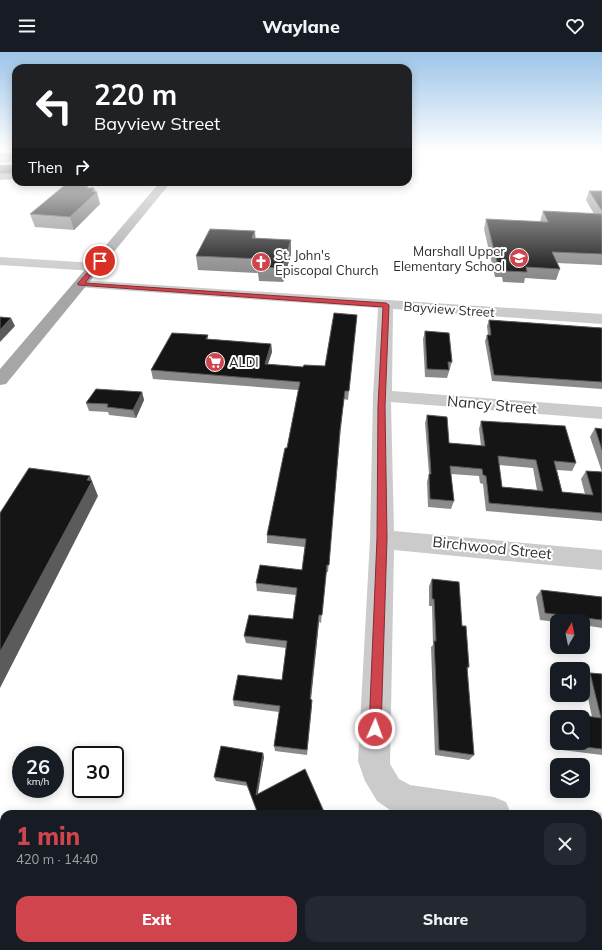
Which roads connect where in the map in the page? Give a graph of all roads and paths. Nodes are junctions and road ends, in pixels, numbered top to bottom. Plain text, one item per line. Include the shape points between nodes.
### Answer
1 (156, 194) edge
2 (0, 261) edge
3 (94, 267) junction
4 (80, 284) junction
5 (386, 305) junction
6 (602, 319) edge
7 (0, 380) edge
8 (382, 396) junction
9 (602, 413) edge
10 (382, 538) junction
11 (602, 560) edge
12 (466, 810) edge

1 - 3 main road
2 - 3 street
3 - 4 main road
4 - 5 street, Bayview Street
4 - 7 main road
5 - 6 street, Bayview Street
5 - 8 street
8 - 9 street, Nancy Street
8 - 10 street
10 - 11 street, Birchwood Street
10 - 12 street via 374,761 376,770 388,790 404,801

